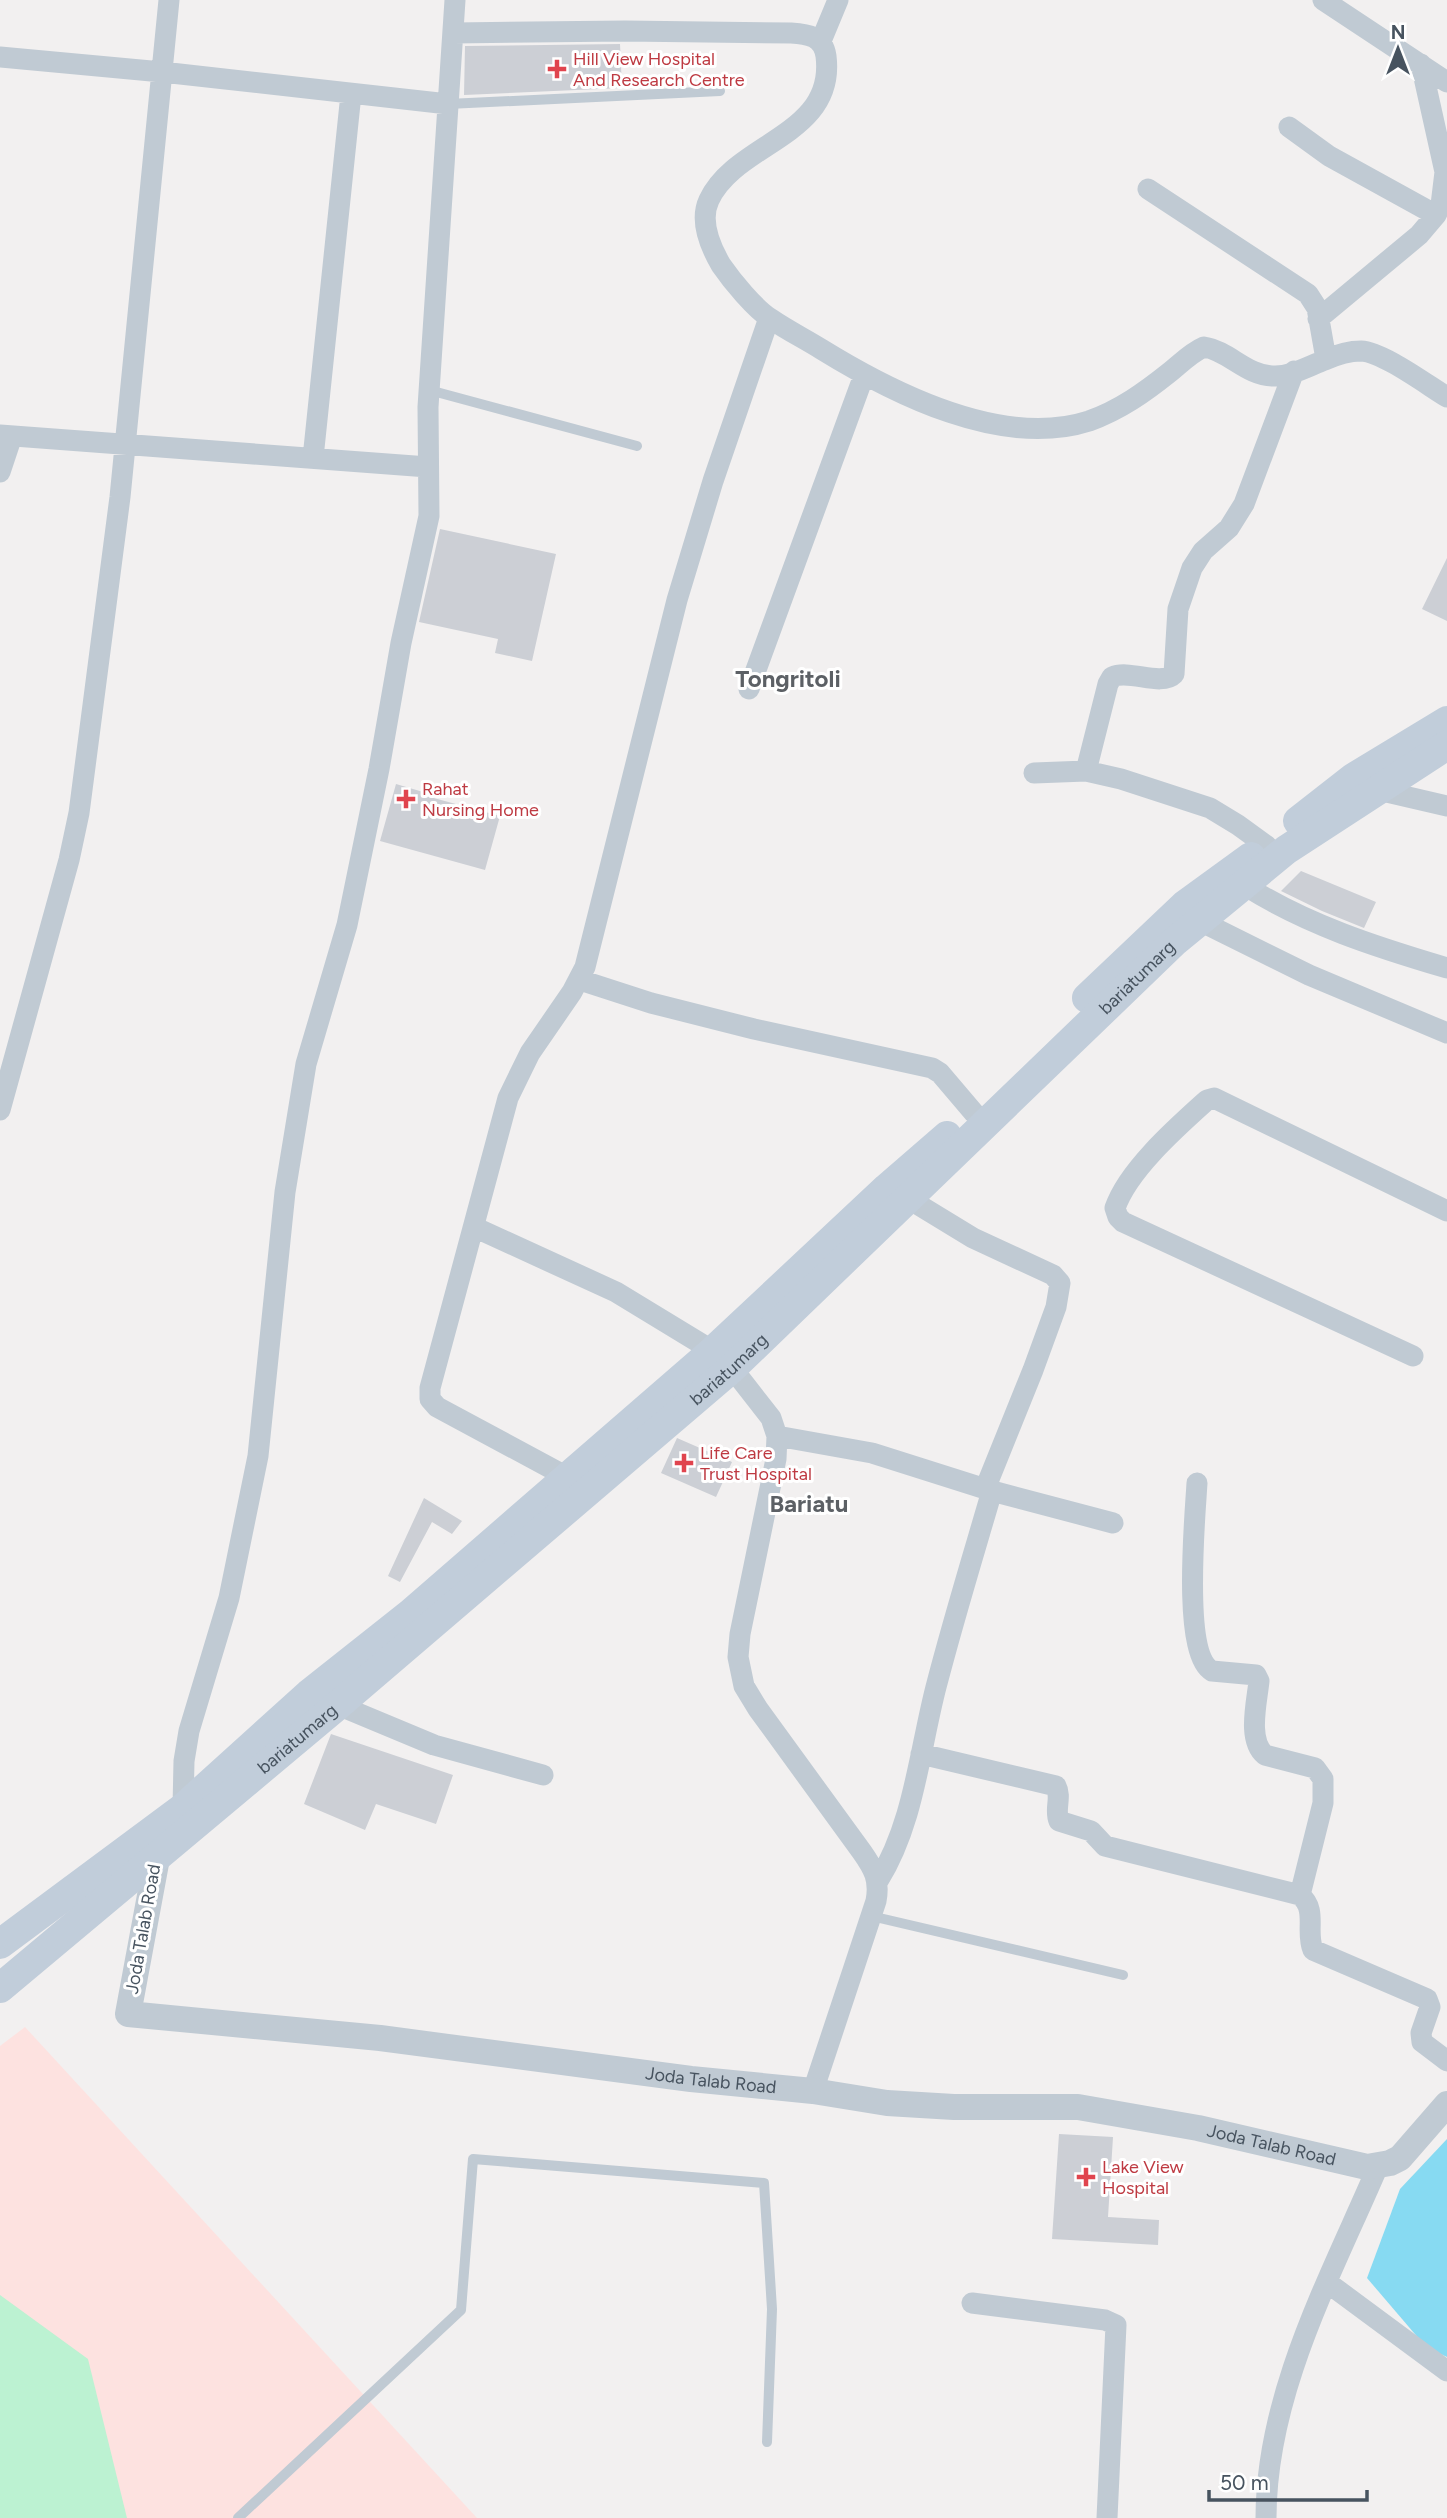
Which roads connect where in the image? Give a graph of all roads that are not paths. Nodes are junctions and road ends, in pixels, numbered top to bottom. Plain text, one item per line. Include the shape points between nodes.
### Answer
1 (169, 0) edge
2 (456, 0) edge
3 (838, 0) edge
4 (1323, 0) edge
5 (454, 33) junction
6 (821, 41) junction
7 (0, 57) edge
8 (1421, 64) junction
9 (162, 72) junction
10 (1447, 82) edge
11 (720, 91) dead end
12 (351, 94) junction
13 (448, 103) junction
14 (1289, 127) dead end
15 (1148, 189) dead end
16 (1436, 215) junction
17 (769, 318) junction
18 (1318, 318) junction
19 (1326, 359) junction
20 (1294, 371) junction
21 (864, 375) junction
22 (429, 390) junction
23 (1447, 397) edge
24 (6, 435) edge
25 (125, 444) junction
26 (637, 446) dead end
27 (313, 458) junction
28 (428, 467) junction
29 (0, 472) edge
30 (748, 689) dead end
31 (1447, 721) edge
32 (1447, 745) edge
33 (1086, 771) junction
34 (1034, 773) dead end
35 (1378, 790) junction
36 (1447, 806) edge
37 (1267, 846) junction
38 (1244, 885) junction
39 (1200, 921) junction
40 (1447, 968) edge
41 (580, 980) junction
42 (1447, 1033) edge
43 (0, 1110) edge
44 (974, 1113) junction
45 (909, 1199) junction
46 (1447, 1211) edge
47 (474, 1227) junction
48 (1413, 1356) dead end
49 (723, 1360) junction
50 (777, 1436) junction
51 (569, 1478) junction
52 (1197, 1483) dead end
53 (988, 1490) junction
54 (1113, 1523) dead end
55 (338, 1705) junction
56 (921, 1754) junction
57 (543, 1776) dead end
58 (183, 1808) junction
59 (153, 1845) junction
60 (878, 1881) junction
61 (1300, 1895) junction
62 (871, 1916) junction
63 (0, 1944) edge
64 (1123, 1975) dead end
65 (0, 1988) edge
66 (1447, 2061) edge
67 (813, 2091) junction
68 (1447, 2104) edge
69 (1378, 2166) junction
70 (1328, 2283) junction
71 (972, 2303) dead end
72 (1447, 2371) edge
73 (766, 2442) dead end
74 (238, 2518) edge
75 (1107, 2518) edge
76 (1266, 2518) edge

1 - 9 street
2 - 5 street
3 - 6 street
4 - 8 street
5 - 6 street via 791,33
5 - 13 street
6 - 17 street via 828,70 819,101 719,185 708,201 708,238 722,265
7 - 9 street
8 - 10 street
8 - 16 street via 1445,172
9 - 12 street
9 - 25 street
11 - 13 lane
12 - 13 street
12 - 27 street
13 - 22 street
14 - 16 street via 1329,156
15 - 18 street via 1308,294
16 - 18 street
17 - 21 street
17 - 41 street via 677,600
18 - 19 street
19 - 20 street
19 - 23 street via 1351,352 1373,354
20 - 21 street via 1263,375 1204,347 1116,411 1070,426 1039,430 989,423 906,397
20 - 33 street via 1244,503 1229,528 1192,568 1178,609 1174,674 1166,679 1112,677
21 - 30 street
22 - 26 lane
22 - 28 street
24 - 25 street
24 - 29 street
25 - 27 street
25 - 43 street via 79,813
27 - 28 street
28 - 58 street via 429,516 379,769 347,925 306,1064 285,1192 258,1456 229,1598 188,1731
31 - 37 main road, bariatumarg via 1353,778
32 - 35 main road, bariatumarg
33 - 34 street
33 - 37 street via 1210,808
35 - 36 street
35 - 38 main road, bariatumarg via 1286,850
37 - 44 main road, bariatumarg via 1185,905
38 - 39 main road, bariatumarg
38 - 40 street via 1273,904 1346,937
39 - 42 street via 1309,975
39 - 45 main road, bariatumarg
41 - 44 street via 754,1029 932,1068
41 - 47 street via 530,1054 508,1098
44 - 49 main road, bariatumarg via 887,1188
45 - 49 main road, bariatumarg
45 - 53 street via 973,1238 1053,1275 1060,1283 1056,1307
46 - 48 street via 1214,1098 1154,1151 1115,1208 1123,1222
47 - 49 street via 616,1292
47 - 51 street via 430,1399
49 - 50 street via 764,1406
49 - 51 main road, bariatumarg
49 - 55 main road, bariatumarg
50 - 53 street via 872,1453
50 - 60 street via 740,1634 740,1670 758,1709 867,1859
51 - 58 main road, bariatumarg via 310,1694
52 - 61 street via 1192,1588 1202,1658 1212,1671 1256,1675 1260,1751 1315,1768 1323,1779 1323,1803
53 - 54 street
53 - 56 street
55 - 57 street via 434,1745
55 - 59 main road, bariatumarg
56 - 60 street via 898,1844
56 - 61 street via 1052,1784 1059,1793 1059,1821 1091,1831 1105,1846
58 - 59 main road, bariatumarg
59 - 63 main road, bariatumarg
59 - 65 main road, bariatumarg
59 - 67 street, Joda Talab Road via 128,2014 380,2038
60 - 62 street
61 - 66 street via 1310,1906 1313,1950 1427,1999 1430,2007 1422,2042
62 - 64 lane
62 - 67 street
67 - 69 street, Joda Talab Road via 933,2106 1078,2107
68 - 69 street via 1400,2158
69 - 70 street
70 - 72 street
70 - 76 street via 1303,2342 1276,2430
71 - 75 street via 1116,2325
73 - 74 lane via 772,2309 764,2182 473,2159 461,2310

